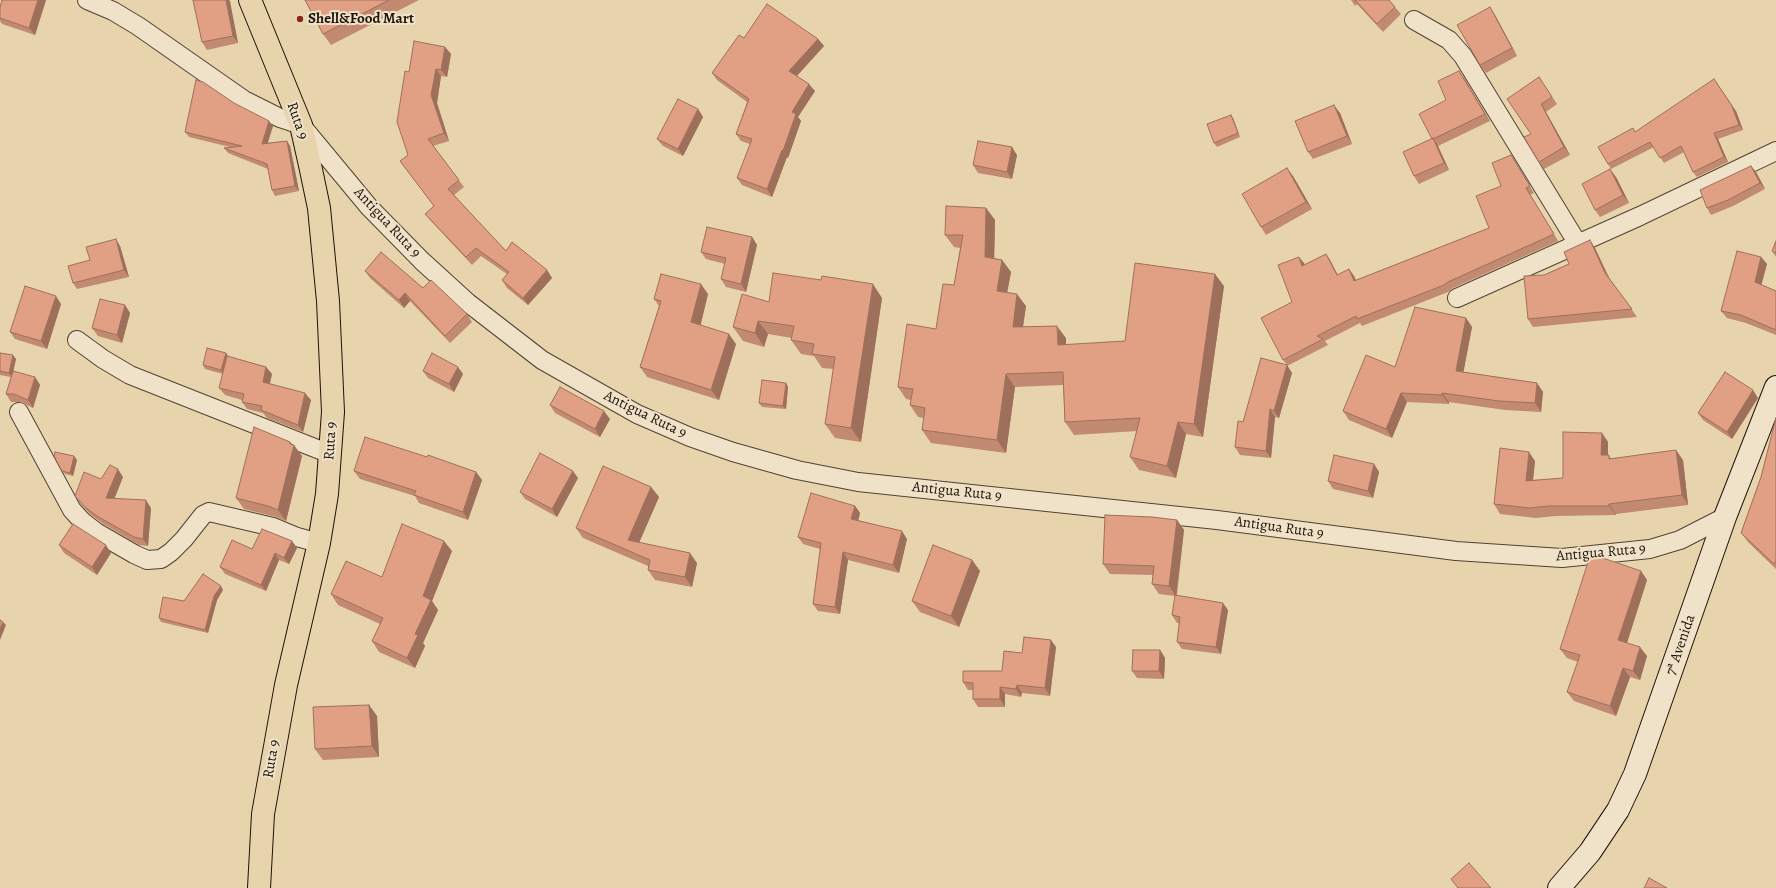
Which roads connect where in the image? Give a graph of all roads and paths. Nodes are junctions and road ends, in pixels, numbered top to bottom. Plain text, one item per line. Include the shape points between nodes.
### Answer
1 (87, 0) edge
2 (250, 0) edge
3 (1414, 20) dead end
4 (301, 125) junction
5 (1776, 151) edge
6 (1578, 244) junction
7 (1456, 298) dead end
8 (76, 340) dead end
9 (1776, 387) edge
10 (19, 412) dead end
11 (330, 454) junction
12 (1725, 517) junction
13 (318, 543) junction
14 (259, 888) edge
15 (1559, 888) edge

1 - 4 street via 113,11 138,26 244,100 280,118
2 - 4 main road, Ruta 9
3 - 6 street via 1449,40 1463,56
4 - 11 main road, Ruta 9 via 318,208 328,301 333,412
4 - 12 street, Antigua Ruta 9 via 369,207 422,261 467,302 542,360 637,414 690,437 797,470 858,482 1217,520 1456,551 1562,558 1650,549 1680,540
5 - 6 street
6 - 7 street
8 - 11 street via 103,360 130,375
9 - 12 main road, 7ª Avenida
10 - 13 street via 72,510 96,532 147,560 161,559 171,552 203,515 209,512 273,527
11 - 13 main road, Ruta 9 via 327,494
12 - 15 main road, 7ª Avenida via 1635,774 1618,810 1590,852
13 - 14 main road, Ruta 9 via 286,685 263,814

